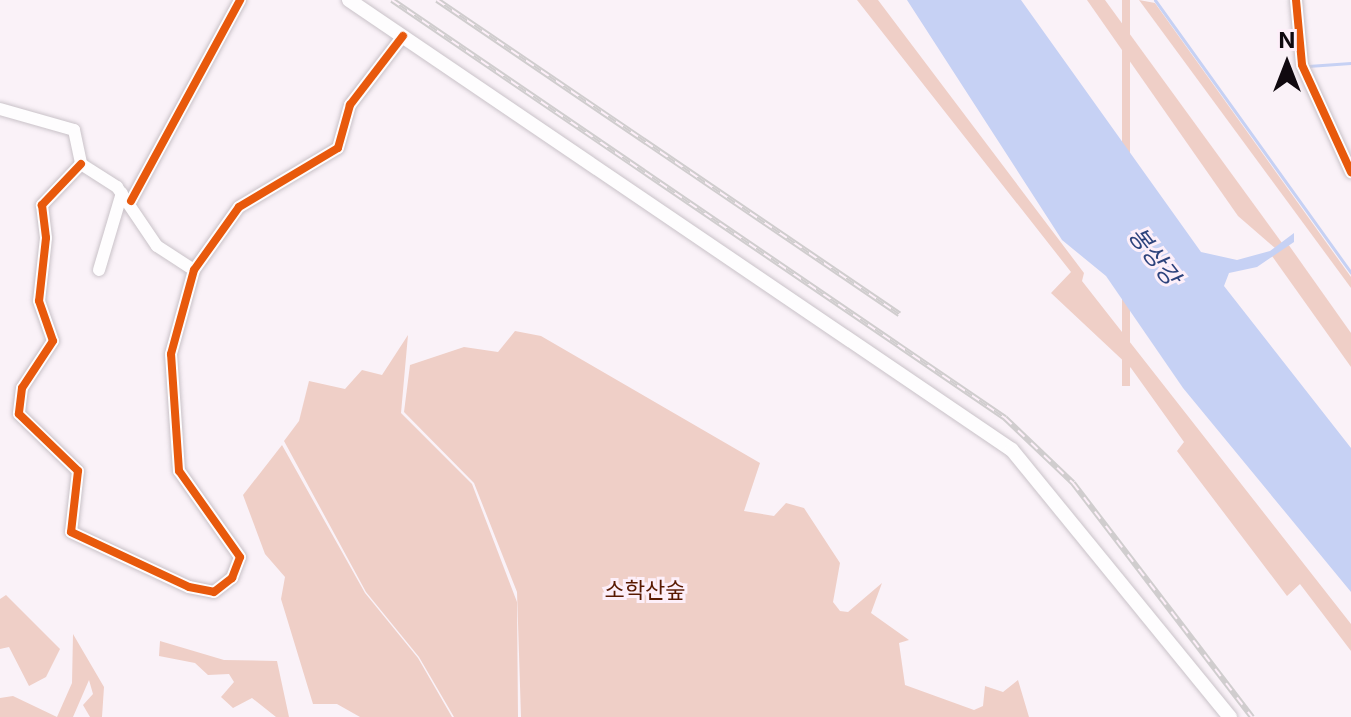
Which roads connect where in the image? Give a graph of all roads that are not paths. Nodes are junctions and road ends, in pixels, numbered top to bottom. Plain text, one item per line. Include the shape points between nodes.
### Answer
1 (240, 0) edge
2 (349, 0) edge
3 (1296, 0) edge
4 (403, 36) junction
5 (0, 109) edge
6 (81, 164) junction
7 (1351, 172) edge
8 (126, 197) junction
9 (99, 270) dead end
10 (194, 270) junction
11 (1230, 717) edge

1 - 8 street
2 - 4 main road
3 - 7 street via 1302,65
4 - 10 street via 350,105 338,148 239,207
4 - 11 main road via 1012,450
5 - 6 street via 74,130
6 - 8 street
6 - 10 street via 42,205 46,238 39,301 53,341 22,388 19,414 78,471 71,532 203,593 232,578 240,557 179,471 171,354
8 - 9 street
8 - 10 street via 157,246

